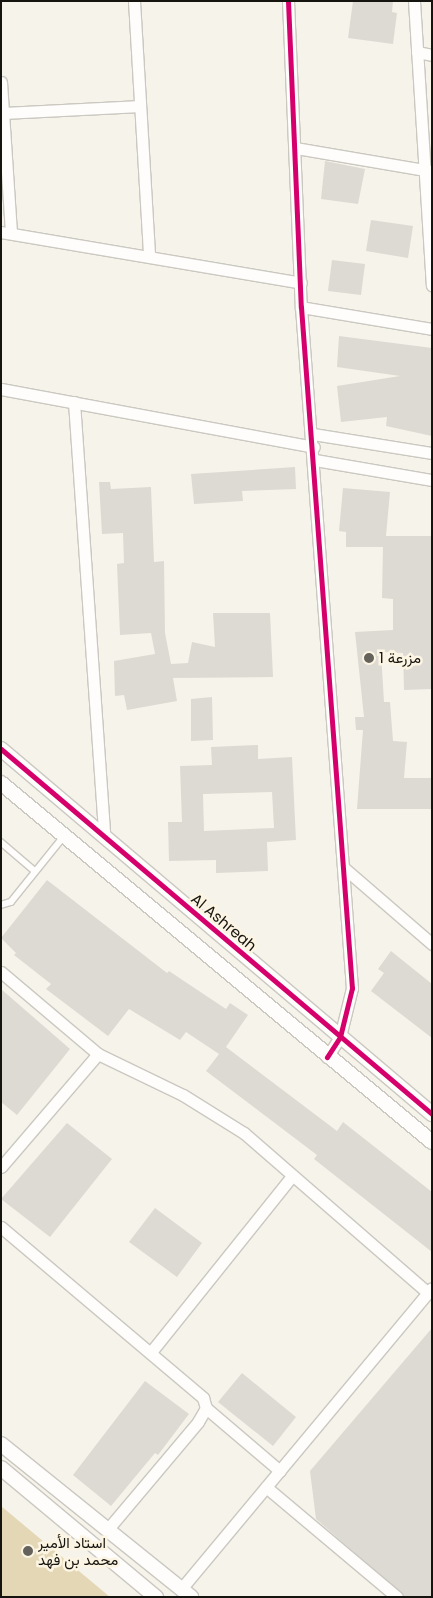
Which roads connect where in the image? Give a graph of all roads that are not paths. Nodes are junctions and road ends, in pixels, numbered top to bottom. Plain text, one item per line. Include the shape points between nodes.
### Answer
1 (134, 1) edge
2 (288, 1) edge
3 (414, 1) edge
4 (417, 52) junction
5 (432, 55) edge
6 (1, 82) edge
7 (140, 106) junction
8 (3, 113) junction
9 (296, 148) junction
10 (428, 171) edge
11 (6, 233) edge
12 (149, 257) junction
13 (301, 283) junction
14 (432, 285) edge
15 (302, 307) junction
16 (432, 329) edge
17 (1, 389) edge
18 (74, 402) junction
19 (313, 434) junction
20 (314, 447) junction
21 (432, 453) edge
22 (315, 460) junction
23 (432, 480) edge
24 (1, 749) edge
25 (1, 783) edge
26 (64, 836) junction
27 (104, 836) junction
28 (1, 842) edge
29 (344, 868) junction
30 (35, 871) junction
31 (1, 905) edge
32 (432, 944) edge
33 (1, 972) edge
34 (340, 1037) junction
35 (98, 1054) junction
36 (327, 1057) junction
37 (432, 1114) edge
38 (432, 1142) edge
39 (1, 1167) edge
40 (292, 1176) junction
41 (1, 1227) edge
42 (430, 1291) edge
43 (151, 1352) junction
44 (206, 1408) junction
45 (1, 1444) edge
46 (1, 1468) edge
47 (280, 1471) junction
48 (266, 1487) junction
49 (107, 1530) junction
50 (186, 1593) edge
51 (156, 1597) edge
52 (397, 1597) edge

1 - 7 street
2 - 9 street
3 - 4 street
4 - 5 street
4 - 10 street
6 - 8 street
7 - 8 street
7 - 12 street
8 - 11 street
9 - 10 street
9 - 13 street
10 - 14 street
11 - 12 street
12 - 13 street
13 - 15 street
15 - 16 street
15 - 19 street
17 - 18 street
18 - 20 street
18 - 27 street
19 - 20 street
19 - 21 street
20 - 22 street
22 - 23 street
22 - 29 street
24 - 27 street, Al Ashreah
25 - 26 street
26 - 30 lane
26 - 36 street
27 - 34 street, Al Ashreah
28 - 30 lane
29 - 32 street
29 - 34 street via 352,988
30 - 31 lane via 11,902
33 - 35 street
34 - 36 street
34 - 37 street, Al Ashreah
35 - 39 street
35 - 40 street via 220,1116
36 - 38 street
40 - 42 street
40 - 43 street
41 - 43 street
42 - 47 street
43 - 44 street via 199,1391
44 - 47 street
44 - 49 street
45 - 49 street
46 - 51 street
47 - 48 street
48 - 50 street
48 - 52 street
49 - 50 street

